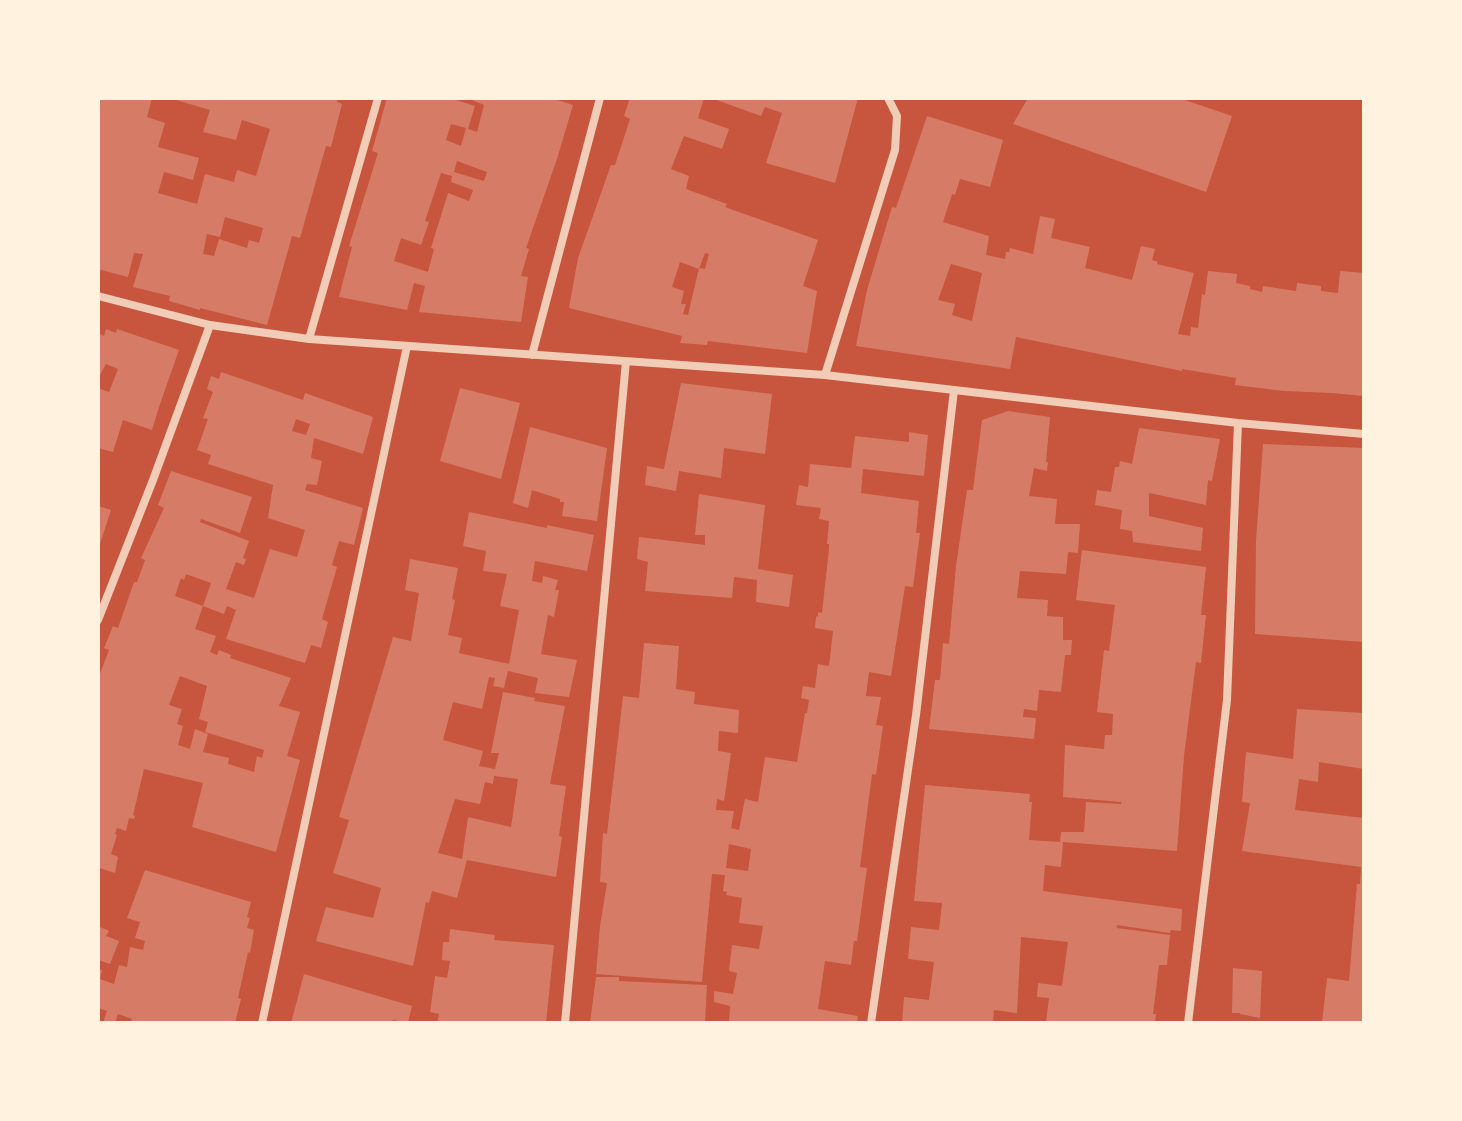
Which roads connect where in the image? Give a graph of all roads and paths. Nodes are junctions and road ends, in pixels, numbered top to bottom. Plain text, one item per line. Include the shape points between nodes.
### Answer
1 (378, 98) edge
2 (600, 98) edge
3 (888, 98) edge
4 (98, 296) edge
5 (210, 325) junction
6 (309, 339) junction
7 (407, 346) junction
8 (532, 355) junction
9 (626, 361) junction
10 (825, 375) junction
11 (954, 390) junction
12 (1238, 423) junction
13 (1364, 434) edge
14 (98, 620) edge
15 (262, 1023) edge
16 (565, 1023) edge
17 (871, 1023) edge
18 (1188, 1023) edge

1 - 6 street
2 - 8 street
3 - 10 street via 897,116 895,150
4 - 5 street
5 - 6 street
5 - 14 street
6 - 7 street
7 - 8 street
7 - 15 street
8 - 9 street
9 - 10 street
9 - 16 street
10 - 11 street
11 - 12 street
11 - 17 street via 916,715
12 - 13 street
12 - 18 street via 1227,700

